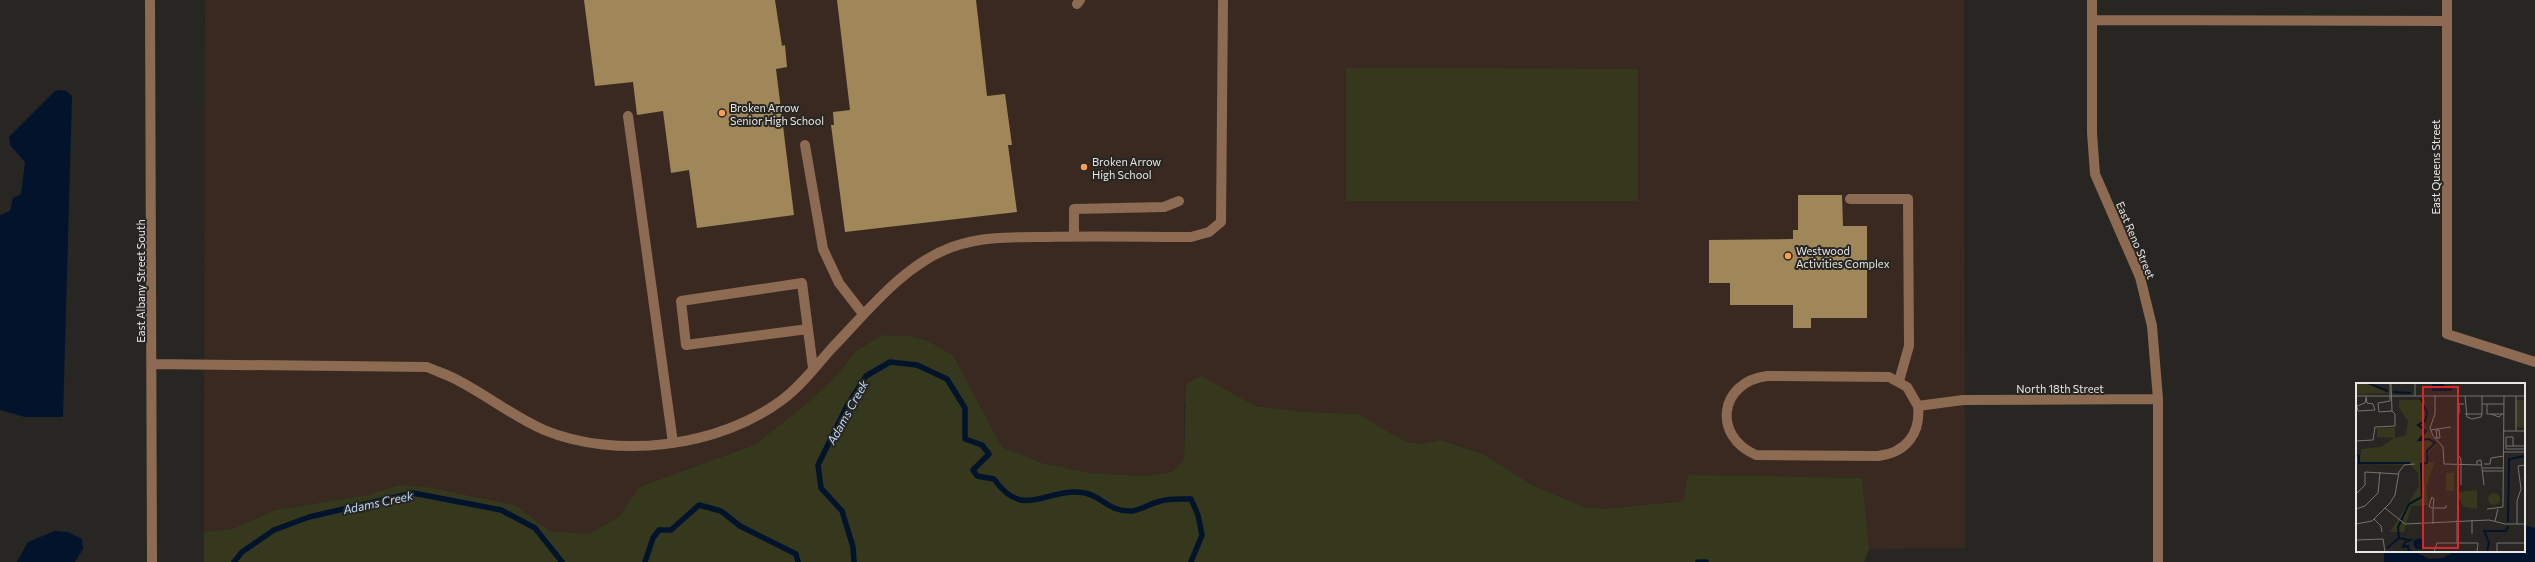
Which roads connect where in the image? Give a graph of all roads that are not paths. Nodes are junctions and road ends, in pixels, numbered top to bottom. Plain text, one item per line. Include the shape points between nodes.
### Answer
1 (150, 0) edge
2 (1223, 0) edge
3 (2092, 0) edge
4 (2447, 0) edge
5 (2092, 20) junction
6 (2447, 21) junction
7 (628, 116) dead end
8 (805, 145) dead end
9 (1850, 199) dead end
10 (1179, 201) dead end
11 (1074, 236) junction
12 (863, 314) junction
13 (808, 329) junction
14 (2535, 362) edge
15 (152, 364) junction
16 (813, 368) junction
17 (1899, 381) junction
18 (2158, 399) junction
19 (1918, 406) junction
20 (673, 443) junction
21 (152, 562) edge
22 (2158, 562) edge

1 - 15 street, East Albany Street South
2 - 11 street via 1220,222 1209,232 1191,237
3 - 5 street, East Reno Street
4 - 6 street, East Queens Street
5 - 6 street
5 - 18 street, East Reno Street via 2093,164 2098,184 2140,277 2152,326
6 - 14 street, East Queens Street via 2447,334
7 - 20 street
8 - 12 street via 823,249 839,283
9 - 17 street via 1908,199 1909,346
10 - 11 street via 1164,207 1074,209
11 - 12 street via 979,239 951,247 899,280
12 - 16 street
13 - 13 street via 802,283 681,301 686,345
13 - 16 street
15 - 20 street via 427,367 458,380 547,431 626,447
15 - 21 street, East Albany Street South
16 - 20 street via 781,401 732,429
17 - 19 street via 1914,396
17 - 19 street via 1879,375 1757,377 1738,387 1732,396 1727,411 1728,426 1738,445 1756,455 1888,455 1907,445 1917,426
18 - 19 street, North 18th Street via 1963,400
18 - 22 street, East Reno Street

